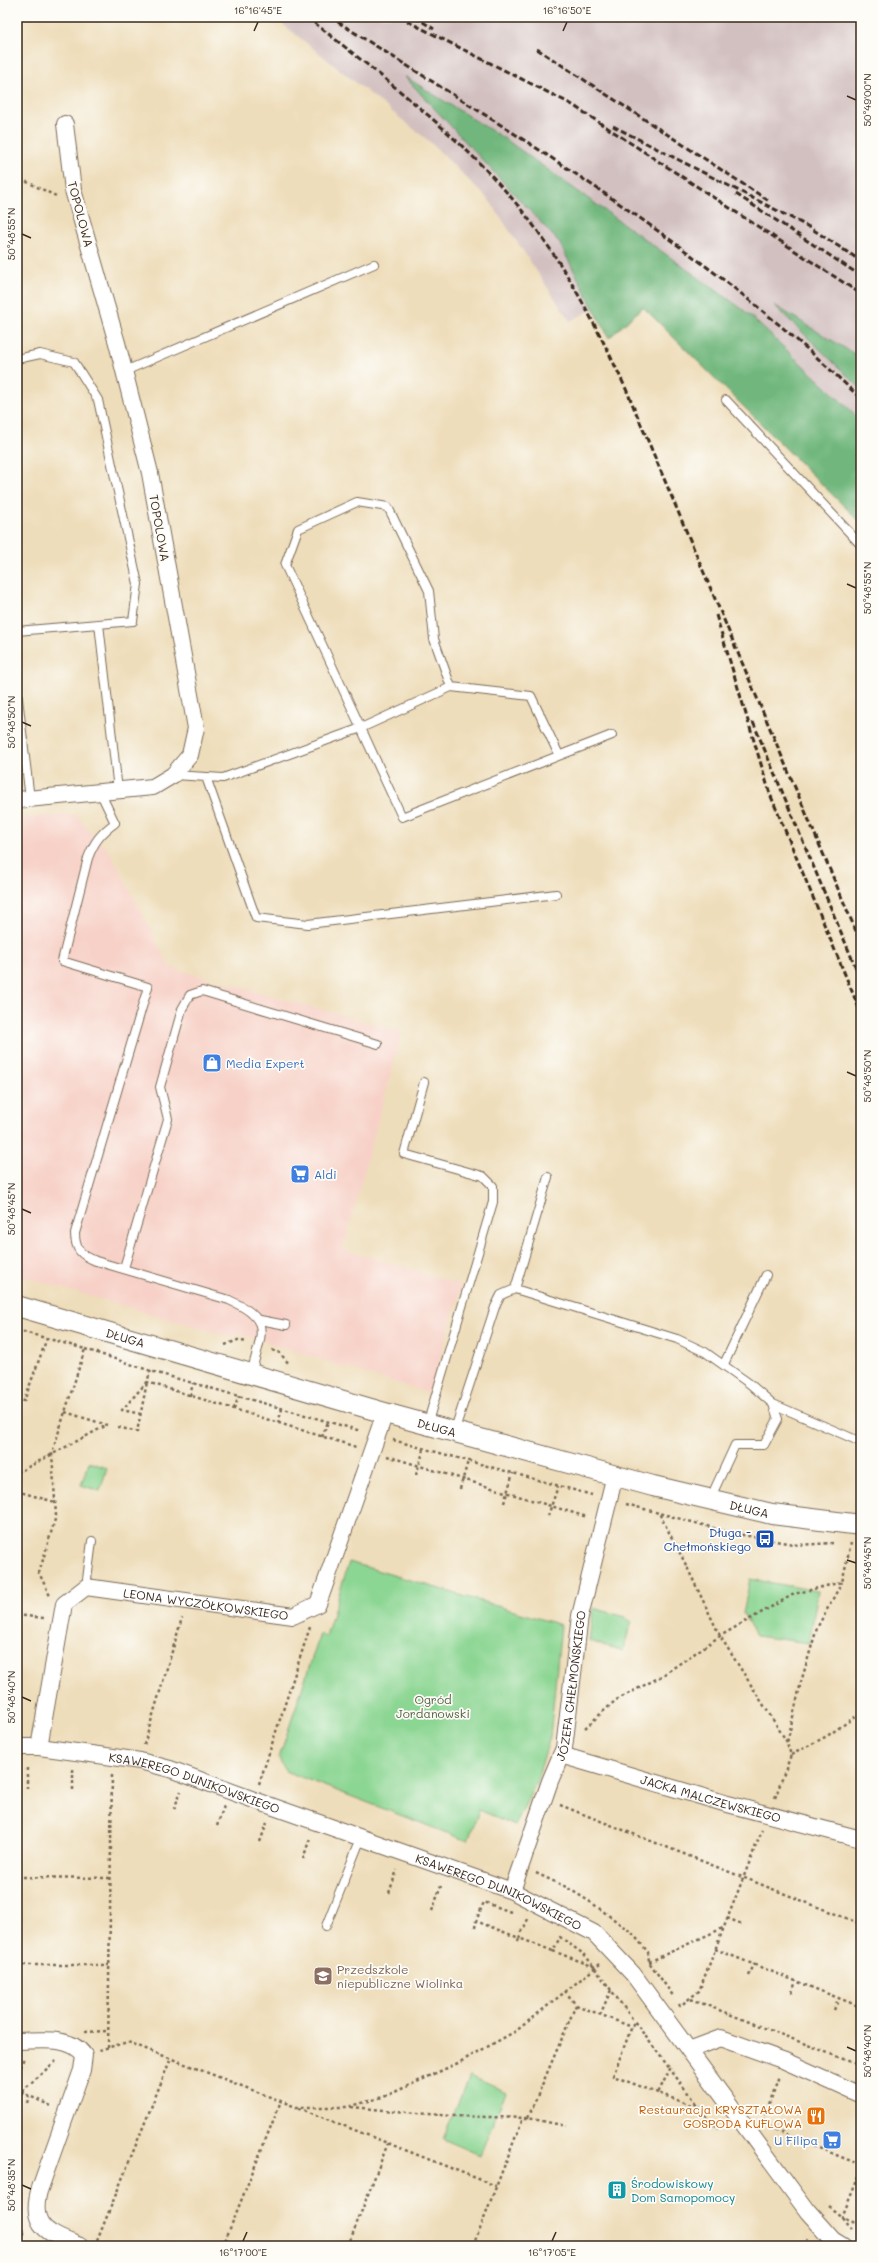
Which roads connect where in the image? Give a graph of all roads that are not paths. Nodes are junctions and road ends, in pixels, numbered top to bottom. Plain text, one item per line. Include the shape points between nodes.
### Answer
1 (65, 124) dead end
2 (374, 264) dead end
3 (17, 359) edge
4 (124, 370) junction
5 (726, 400) dead end
6 (861, 546) edge
7 (99, 624) junction
8 (17, 631) edge
9 (451, 687) junction
10 (17, 690) edge
11 (361, 728) junction
12 (612, 735) dead end
13 (559, 755) junction
14 (21, 756) edge
15 (173, 775) junction
16 (206, 777) junction
17 (118, 790) junction
18 (100, 792) junction
19 (23, 800) edge
20 (556, 894) dead end
21 (378, 1044) dead end
22 (424, 1082) dead end
23 (548, 1177) dead end
24 (124, 1268) junction
25 (766, 1275) dead end
26 (515, 1289) junction
27 (17, 1306) edge
28 (260, 1320) junction
29 (286, 1325) dead end
30 (724, 1364) junction
31 (251, 1375) junction
32 (773, 1404) junction
33 (385, 1413) junction
34 (427, 1425) junction
35 (454, 1432) junction
36 (861, 1442) edge
37 (615, 1475) junction
38 (710, 1501) junction
39 (861, 1525) edge
40 (92, 1541) dead end
41 (86, 1587) junction
42 (17, 1747) edge
43 (39, 1747) junction
44 (563, 1751) junction
45 (361, 1838) junction
46 (861, 1839) edge
47 (512, 1891) junction
48 (326, 1926) dead end
49 (21, 2045) edge
50 (689, 2050) junction
51 (861, 2094) edge
52 (835, 2244) edge
53 (80, 2246) edge

1 - 4 street, TOPOLOWA via 74,190
2 - 4 lane
3 - 7 lane via 40,354 74,362 98,400 138,584 133,621
4 - 15 street, TOPOLOWA via 150,473 196,728 190,755
5 - 6 lane
7 - 8 lane
7 - 17 lane
9 - 11 lane
9 - 11 lane via 434,639 428,591 388,507 357,502 298,528 285,565
9 - 13 lane via 531,696
10 - 14 lane
11 - 13 lane via 402,818
11 - 16 lane via 222,778
12 - 13 lane
14 - 19 lane
15 - 16 lane
15 - 17 street, TOPOLOWA via 153,787
16 - 20 lane via 256,918 308,924
17 - 18 street, TOPOLOWA
18 - 19 street, TOPOLOWA
18 - 24 lane via 115,823 101,834 88,858 62,961 148,987 75,1233 75,1245 82,1255
21 - 24 lane via 202,991 190,996 182,1009 160,1087 168,1119
22 - 34 lane via 404,1154 483,1176 493,1186 493,1202
23 - 26 lane
24 - 28 lane via 229,1300 249,1308
25 - 30 lane
26 - 30 lane via 677,1339
26 - 35 lane via 501,1295 495,1307
27 - 31 street, DŁUGA
28 - 29 lane
28 - 31 lane via 260,1338
30 - 32 lane
31 - 33 street, DŁUGA
32 - 36 lane
32 - 38 lane via 778,1419 764,1446 735,1445
33 - 34 street, DŁUGA
33 - 41 street, LEONA WYCZÓŁKOWSKIEGO via 318,1604 293,1616
34 - 35 street, DŁUGA
35 - 37 street, DŁUGA
37 - 38 street, DŁUGA
37 - 44 street, JÓZEFA CHEŁMOŃSKIEGO via 580,1616
38 - 39 street, DŁUGA via 772,1514
40 - 41 lane
41 - 43 street via 64,1604
42 - 43 street, KSAWEREGO DUNIKOWSKIEGO
43 - 45 street, KSAWEREGO DUNIKOWSKIEGO via 140,1761 170,1768
44 - 46 street, JACKA MALCZEWSKIEGO via 772,1807
44 - 47 street, JÓZEFA CHEŁMOŃSKIEGO
45 - 47 street, KSAWEREGO DUNIKOWSKIEGO
45 - 48 lane
47 - 50 street, KSAWEREGO DUNIKOWSKIEGO via 594,1933 633,1974
49 - 53 street via 63,2042 74,2046 84,2055 82,2070 39,2191 35,2210 39,2223 46,2231
50 - 51 street via 721,2038 785,2061
50 - 52 street, KSAWEREGO DUNIKOWSKIEGO via 808,2212

